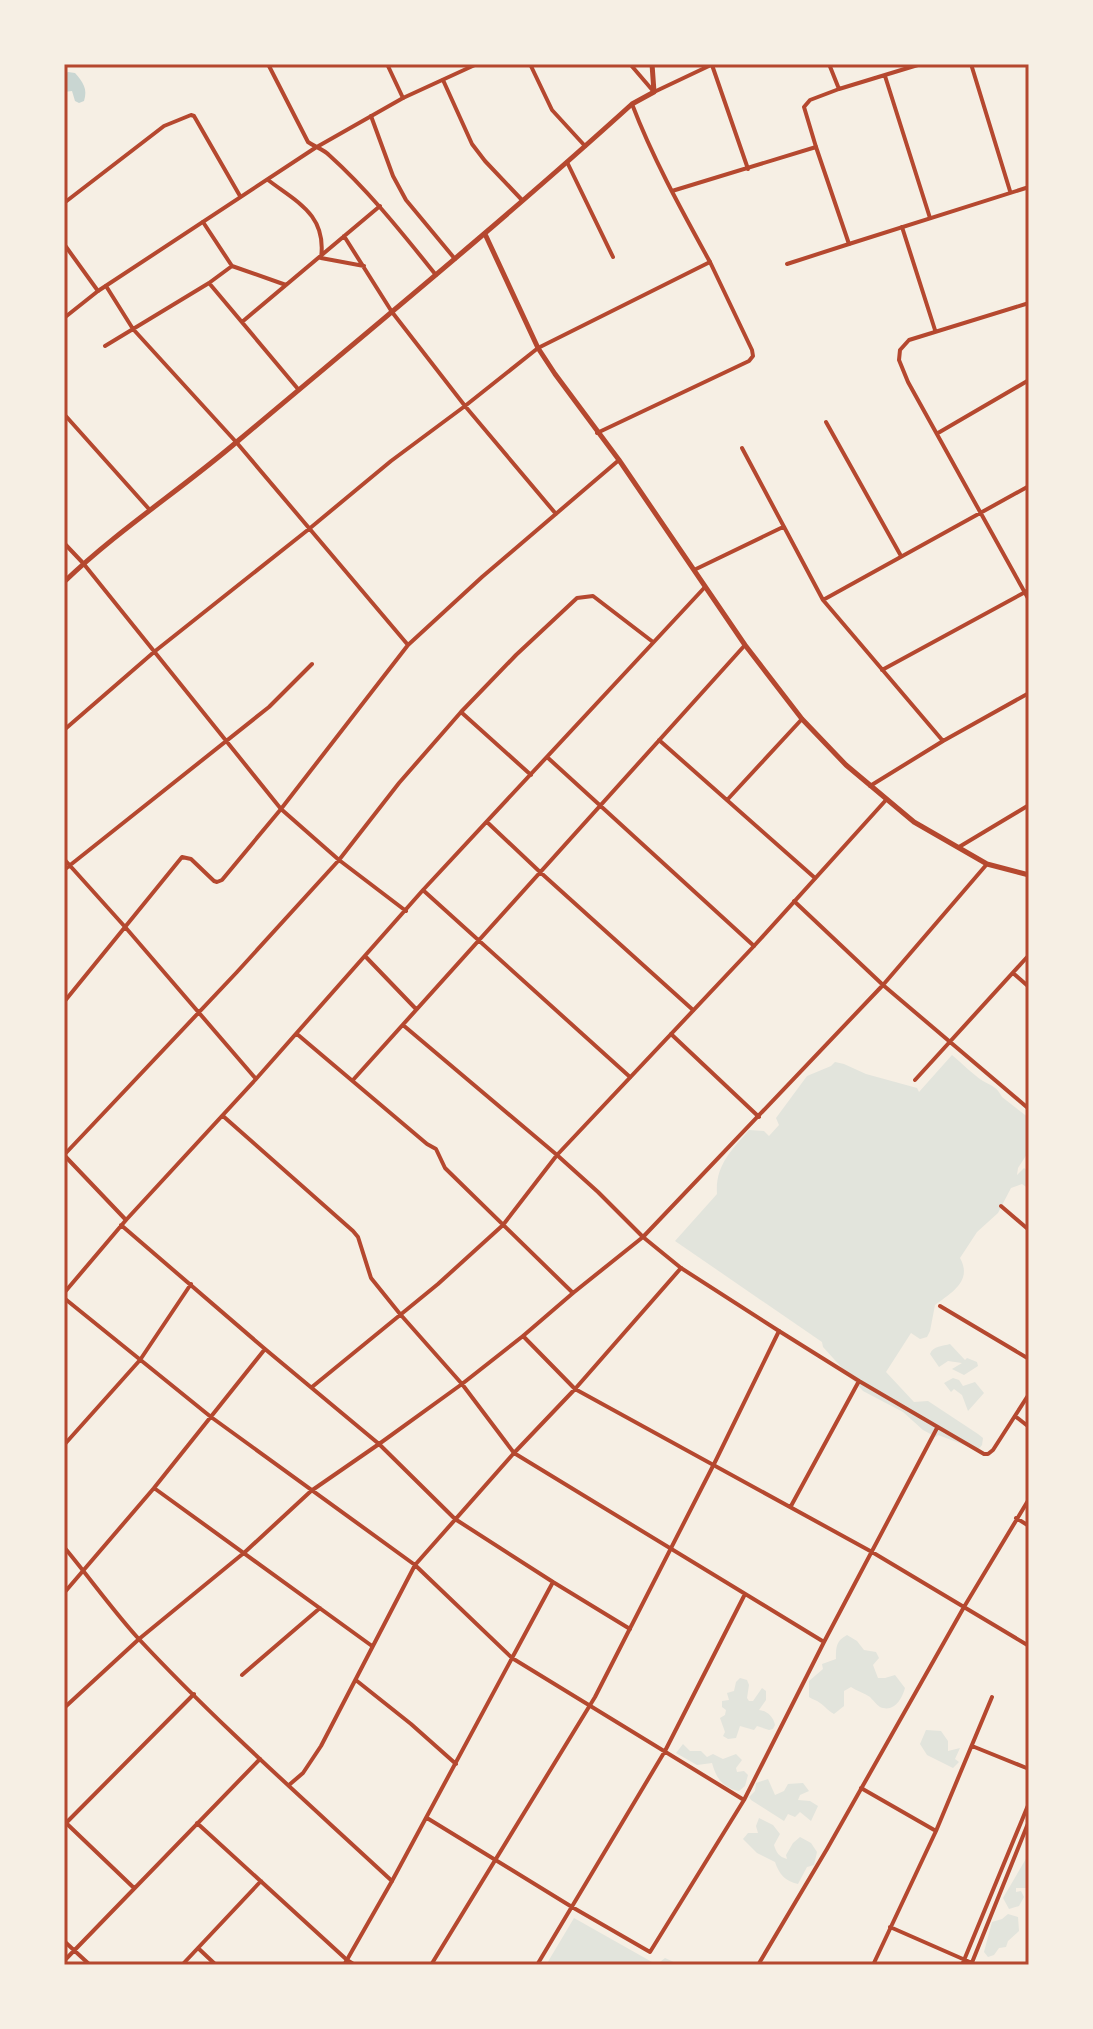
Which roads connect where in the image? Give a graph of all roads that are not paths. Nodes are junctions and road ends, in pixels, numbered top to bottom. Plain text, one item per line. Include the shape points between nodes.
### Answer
1 (268, 64) edge
2 (387, 64) edge
3 (477, 64) edge
4 (530, 64) edge
5 (630, 64) edge
6 (652, 64) edge
7 (712, 64) edge
8 (829, 64) edge
9 (921, 64) edge
10 (971, 64) edge
11 (885, 76) junction
12 (443, 80) junction
13 (839, 89) junction
14 (654, 92) junction
15 (403, 98) junction
16 (632, 104) junction
17 (371, 116) junction
18 (585, 146) junction
19 (816, 147) junction
20 (315, 148) junction
21 (567, 162) junction
22 (748, 169) junction
23 (268, 180) junction
24 (1029, 187) edge
25 (672, 191) junction
26 (1010, 191) junction
27 (240, 196) junction
28 (522, 201) junction
29 (64, 203) edge
30 (380, 206) junction
31 (930, 219) junction
32 (203, 222) junction
33 (902, 227) junction
34 (485, 234) junction
35 (344, 236) junction
36 (64, 244) edge
37 (849, 244) junction
38 (613, 257) dead end
39 (321, 258) junction
40 (455, 259) junction
41 (710, 262) junction
42 (787, 264) dead end
43 (232, 266) junction
44 (364, 266) junction
45 (436, 275) junction
46 (209, 283) junction
47 (106, 286) junction
48 (286, 286) junction
49 (98, 291) junction
50 (1029, 303) edge
51 (392, 312) junction
52 (64, 318) edge
53 (242, 322) junction
54 (133, 329) junction
55 (935, 330) junction
56 (105, 346) dead end
57 (538, 348) junction
58 (1029, 380) edge
59 (298, 389) junction
60 (465, 406) junction
61 (64, 414) edge
62 (826, 422) dead end
63 (597, 433) junction
64 (937, 434) junction
65 (237, 443) junction
66 (742, 448) dead end
67 (619, 460) junction
68 (1029, 486) edge
69 (149, 509) junction
70 (981, 512) junction
71 (556, 514) junction
72 (783, 527) junction
73 (309, 529) junction
74 (64, 543) edge
75 (901, 556) junction
76 (83, 563) junction
77 (694, 570) junction
78 (64, 582) edge
79 (705, 587) junction
80 (1027, 591) edge
81 (823, 600) junction
82 (1029, 600) edge
83 (653, 642) junction
84 (408, 645) junction
85 (745, 645) junction
86 (154, 652) junction
87 (312, 664) dead end
88 (882, 670) junction
89 (1029, 693) edge
90 (461, 712) junction
91 (802, 719) junction
92 (64, 730) edge
93 (659, 740) junction
94 (226, 741) junction
95 (943, 741) junction
96 (547, 757) junction
97 (531, 775) junction
98 (870, 786) junction
99 (727, 800) junction
100 (886, 800) junction
101 (1029, 805) edge
102 (600, 806) junction
103 (281, 809) junction
104 (487, 822) junction
105 (957, 848) junction
106 (64, 859) edge
107 (339, 860) junction
108 (987, 864) junction
109 (69, 866) junction
110 (64, 870) edge
111 (540, 872) junction
112 (1029, 875) edge
113 (815, 878) junction
114 (423, 890) junction
115 (794, 901) junction
116 (406, 911) junction
117 (126, 928) junction
118 (479, 940) junction
119 (754, 946) junction
120 (1029, 955) edge
121 (365, 956) junction
122 (1013, 973) junction
123 (883, 985) junction
124 (1029, 987) edge
125 (64, 1002) edge
126 (416, 1010) junction
127 (693, 1010) junction
128 (199, 1012) junction
129 (403, 1025) junction
130 (297, 1034) junction
131 (671, 1034) junction
132 (950, 1043) junction
133 (630, 1077) junction
134 (256, 1079) junction
135 (353, 1080) junction
136 (915, 1080) dead end
137 (1029, 1109) edge
138 (222, 1116) junction
139 (759, 1117) junction
140 (557, 1155) junction
141 (1001, 1206) dead end
142 (126, 1220) junction
143 (121, 1225) junction
144 (503, 1225) junction
145 (1029, 1230) edge
146 (643, 1237) junction
147 (681, 1268) junction
148 (191, 1284) junction
149 (573, 1293) junction
150 (64, 1296) edge
151 (940, 1306) dead end
152 (400, 1314) junction
153 (779, 1331) junction
154 (523, 1336) junction
155 (265, 1349) junction
156 (1029, 1359) edge
157 (140, 1360) junction
158 (859, 1381) junction
159 (462, 1384) junction
160 (312, 1387) junction
161 (575, 1389) junction
162 (1029, 1394) edge
163 (1015, 1416) junction
164 (211, 1417) junction
165 (1029, 1427) edge
166 (937, 1428) junction
167 (379, 1444) junction
168 (64, 1445) edge
169 (514, 1453) junction
170 (714, 1465) junction
171 (154, 1488) junction
172 (311, 1491) junction
173 (1029, 1499) edge
174 (791, 1506) junction
175 (1016, 1518) junction
176 (455, 1519) junction
177 (1029, 1526) edge
178 (64, 1547) edge
179 (671, 1549) junction
180 (245, 1552) junction
181 (872, 1552) junction
182 (415, 1565) junction
183 (83, 1571) junction
184 (553, 1582) junction
185 (64, 1593) edge
186 (745, 1594) junction
187 (964, 1607) junction
188 (320, 1608) junction
189 (630, 1629) junction
190 (139, 1639) junction
191 (824, 1642) junction
192 (372, 1646) junction
193 (1029, 1646) edge
194 (512, 1658) junction
195 (242, 1675) dead end
196 (356, 1680) junction
197 (194, 1694) junction
198 (992, 1697) dead end
199 (589, 1706) junction
200 (64, 1708) edge
201 (972, 1746) junction
202 (665, 1751) junction
203 (260, 1759) junction
204 (456, 1764) junction
205 (1029, 1769) edge
206 (289, 1785) junction
207 (861, 1788) junction
208 (744, 1800) junction
209 (1029, 1803) edge
210 (427, 1818) junction
211 (1029, 1821) edge
212 (65, 1822) edge
213 (197, 1823) junction
214 (936, 1831) junction
215 (495, 1860) junction
216 (261, 1881) junction
217 (392, 1881) junction
218 (134, 1888) junction
219 (572, 1907) junction
220 (890, 1927) junction
221 (64, 1941) edge
222 (198, 1948) junction
223 (74, 1950) junction
224 (64, 1961) edge
225 (345, 1962) edge
226 (963, 1962) edge
227 (971, 1964) edge
228 (90, 1965) edge
229 (182, 1965) edge
230 (216, 1965) edge
231 (355, 1965) edge
232 (431, 1965) edge
233 (537, 1965) edge
234 (758, 1965) edge
235 (873, 1965) edge

1 - 20 street
2 - 15 street
3 - 12 street
4 - 18 street via 552,110
5 - 14 street
6 - 14 main road
7 - 14 street
7 - 22 street
8 - 13 street
9 - 11 street
10 - 26 street
11 - 13 street
11 - 31 street
12 - 15 street
12 - 28 street via 472,144
13 - 19 street via 804,107
14 - 16 main road
15 - 17 street
16 - 18 main road
16 - 25 street
17 - 20 street
17 - 40 street via 406,200
18 - 21 main road
19 - 22 street
19 - 37 street
20 - 23 street
20 - 30 street via 328,153
21 - 28 main road
21 - 38 street
22 - 25 street
23 - 27 street
23 - 39 street via 316,220
24 - 26 street
25 - 41 street
26 - 31 street
27 - 29 street via 191,115 164,126
27 - 32 street
28 - 34 main road
30 - 35 street
30 - 45 street
31 - 33 street
32 - 43 street
32 - 47 street
33 - 37 street
33 - 55 street
34 - 40 main road
34 - 57 main road
35 - 39 street
35 - 44 street
36 - 49 street
37 - 42 street
39 - 44 street
39 - 48 street
40 - 45 main road
41 - 57 street
41 - 63 street via 753,356
43 - 46 street
43 - 48 street
44 - 51 street
45 - 51 main road
46 - 53 street
46 - 54 street
47 - 49 street
47 - 54 street
48 - 53 street
49 - 52 street
50 - 55 street
51 - 59 main road
51 - 60 street
53 - 59 street
54 - 56 street
54 - 65 street
55 - 64 street via 909,340 899,360
57 - 60 street
57 - 63 main road
58 - 64 street
59 - 65 main road
60 - 71 street
60 - 73 street
61 - 69 street
62 - 75 street
63 - 67 main road
64 - 70 street
65 - 69 main road
65 - 73 street
66 - 72 street
67 - 71 street
67 - 77 main road
68 - 70 street
69 - 76 main road
70 - 75 street
70 - 80 street
71 - 84 street
72 - 77 street
72 - 81 street
73 - 84 street
73 - 86 street
74 - 76 street
75 - 81 street
76 - 78 main road
76 - 86 street
77 - 79 main road
79 - 83 street
79 - 85 main road
80 - 82 street
80 - 88 street
81 - 88 street
83 - 90 street via 593,596 577,598
83 - 96 street
84 - 103 street
85 - 91 main road
85 - 93 street
86 - 92 street
86 - 94 street
87 - 94 street
88 - 95 street
89 - 95 street
90 - 97 street
90 - 107 street
91 - 98 main road
91 - 99 street
93 - 99 street
93 - 102 street
94 - 103 street
94 - 109 street
95 - 98 street
96 - 97 street
96 - 102 street
97 - 104 street
98 - 100 main road
99 - 113 street
100 - 105 main road
100 - 113 street
101 - 105 street
102 - 111 street
102 - 119 street
103 - 107 street
103 - 117 street via 220,881 182,857
104 - 111 street
104 - 114 street
105 - 108 main road
106 - 109 street
107 - 116 street
107 - 128 street
108 - 112 main road
108 - 123 street
109 - 110 street
109 - 117 street
111 - 118 street
111 - 127 street
113 - 115 street
114 - 116 street
114 - 118 street
115 - 119 street
115 - 123 street
116 - 121 street
117 - 125 street
117 - 128 street
118 - 126 street
118 - 133 street
119 - 127 street
120 - 122 street
121 - 126 street
121 - 130 street
122 - 124 street
122 - 132 street
123 - 132 street
123 - 139 street
126 - 129 street
127 - 131 street
128 - 134 street
128 - 142 street via 64,1155
129 - 135 street
129 - 140 street
130 - 134 street
130 - 135 street
131 - 133 street
131 - 139 street
132 - 136 street
132 - 137 street
133 - 140 street
134 - 138 street
135 - 144 street via 436,1149 445,1168
138 - 142 street
138 - 152 street via 353,1231 371,1278
139 - 146 street
140 - 144 street
140 - 146 street
141 - 145 street
142 - 143 street
143 - 148 street
143 - 150 street
144 - 149 street
144 - 152 street
146 - 147 street
146 - 149 street
147 - 153 street
147 - 161 street
148 - 155 street
148 - 157 street
149 - 154 street
150 - 157 street
151 - 156 street
152 - 159 street
152 - 160 street
153 - 158 street
153 - 170 street
154 - 159 street
154 - 161 street
155 - 160 street
155 - 164 street
157 - 164 street
157 - 168 street
158 - 166 street
158 - 174 street
159 - 167 street
159 - 169 street
160 - 167 street
161 - 169 street
161 - 170 street
162 - 163 street
163 - 165 street
163 - 166 street via 988,1454
164 - 171 street
164 - 172 street
166 - 181 street
167 - 172 street
167 - 176 street
169 - 176 street
169 - 179 street
170 - 174 street
170 - 179 street
171 - 180 street
171 - 183 street
172 - 180 street
172 - 182 street
173 - 175 street
174 - 181 street
175 - 177 street
175 - 187 street
176 - 182 street
176 - 184 street
178 - 183 street
179 - 186 street
179 - 189 street
180 - 188 street
180 - 190 street
181 - 187 street
181 - 191 street
182 - 192 street
182 - 194 street
183 - 185 street
183 - 190 street
184 - 189 street
184 - 194 street
186 - 191 street
186 - 202 street
187 - 193 street
187 - 207 street
188 - 192 street
188 - 195 street
189 - 199 street
190 - 197 street
190 - 200 street
191 - 208 street
192 - 196 street
194 - 199 street
194 - 204 street
196 - 204 street
196 - 206 street via 313,1759
197 - 203 street
197 - 212 street
198 - 201 street
199 - 202 street
199 - 215 street
201 - 205 street
201 - 214 street
202 - 208 street
202 - 219 street
203 - 206 street
203 - 213 street
204 - 210 street
206 - 217 street
207 - 214 street
207 - 234 street
208 - 219 street via 650,1952
209 - 226 street
210 - 215 street
210 - 217 street
211 - 227 street
212 - 218 street
213 - 216 street
213 - 218 street
214 - 220 street
215 - 219 street
215 - 232 street
216 - 222 street
216 - 225 street
217 - 225 street
218 - 223 street
219 - 233 street
220 - 226 street
220 - 235 street
221 - 223 street
222 - 229 street
222 - 230 street
223 - 224 street
223 - 228 street
225 - 231 street
226 - 227 street

